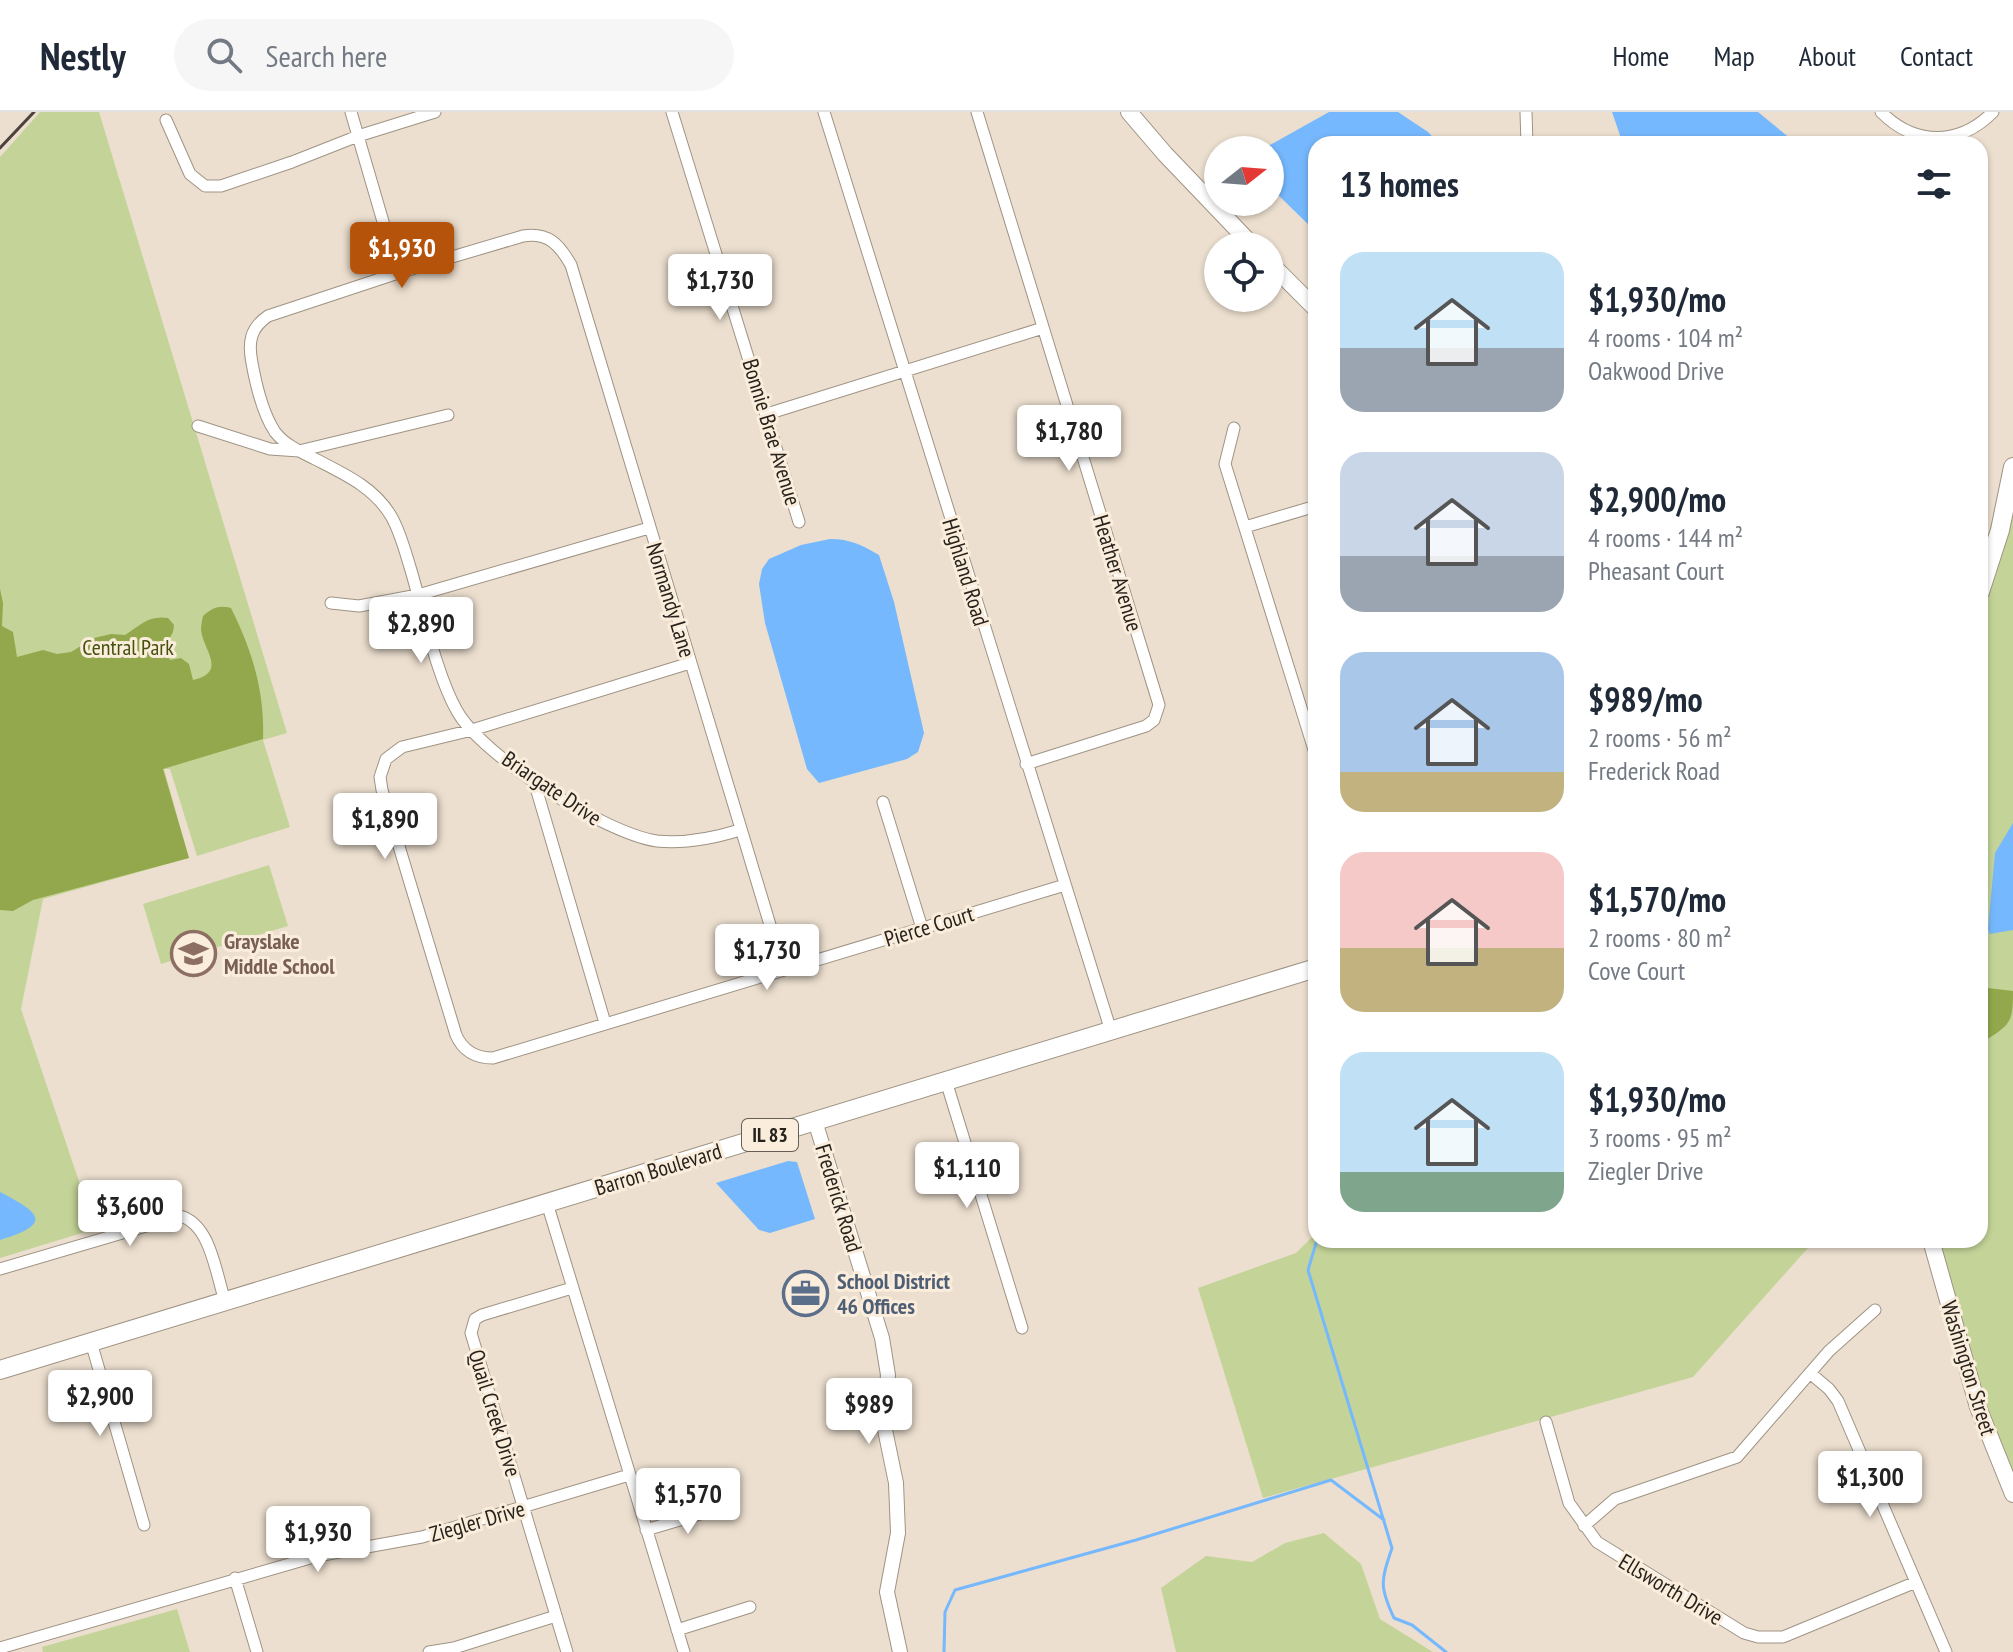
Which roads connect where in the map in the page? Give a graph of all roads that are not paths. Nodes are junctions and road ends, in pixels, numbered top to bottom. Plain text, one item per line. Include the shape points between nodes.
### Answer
1 (351, 112) edge
2 (435, 112) edge
3 (672, 112) edge
4 (824, 112) edge
5 (977, 112) edge
6 (1129, 112) edge
7 (1526, 112) edge
8 (1881, 112) edge
9 (1993, 112) edge
10 (166, 120) dead end
11 (358, 136) junction
12 (1527, 136) edge
13 (1917, 136) edge
14 (1949, 136) edge
15 (1240, 232) edge
16 (398, 273) junction
17 (1284, 277) edge
18 (1308, 301) edge
19 (1043, 328) junction
20 (903, 370) junction
21 (767, 414) junction
22 (448, 415) dead end
23 (198, 426) dead end
24 (1234, 428) dead end
25 (299, 451) junction
26 (2013, 467) edge
27 (1308, 508) edge
28 (799, 522) dead end
29 (1245, 527) junction
30 (649, 528) junction
31 (1988, 567) edge
32 (418, 595) junction
33 (331, 603) dead end
34 (690, 663) junction
35 (472, 730) junction
36 (1308, 730) edge
37 (1026, 764) junction
38 (534, 781) junction
39 (883, 802) dead end
40 (740, 830) junction
41 (1065, 885) junction
42 (922, 928) junction
43 (783, 968) junction
44 (1308, 970) edge
45 (605, 1023) junction
46 (1111, 1031) junction
47 (946, 1081) junction
48 (815, 1121) junction
49 (547, 1203) junction
50 (1933, 1248) edge
51 (0, 1269) edge
52 (572, 1288) junction
53 (225, 1301) junction
54 (1875, 1310) dead end
55 (1022, 1328) dead end
56 (91, 1342) junction
57 (0, 1370) edge
58 (1810, 1373) junction
59 (1546, 1422) dead end
60 (629, 1475) junction
61 (2013, 1494) edge
62 (524, 1508) junction
63 (720, 1508) dead end
64 (144, 1525) dead end
65 (1584, 1526) junction
66 (646, 1530) junction
67 (235, 1578) junction
68 (1916, 1582) junction
69 (750, 1607) dead end
70 (556, 1616) junction
71 (677, 1630) junction
72 (0, 1648) edge
73 (257, 1652) edge
74 (429, 1652) edge
75 (567, 1652) edge
76 (684, 1652) edge
77 (900, 1652) edge
78 (1946, 1652) edge

1 - 11 street
2 - 11 street
3 - 21 street, Bonnie Brae Avenue
4 - 20 street, Highland Road
5 - 19 street, Heather Avenue
6 - 15 main road
7 - 12 street
8 - 13 street
9 - 14 street via 1966,132
10 - 11 street via 190,174 205,186 244,179
11 - 16 street
16 - 25 street, Briargate Drive via 268,316 252,332 250,352 267,415 275,432
16 - 30 street, Normandy Lane via 523,236 541,235 561,247 571,265
17 - 18 main road
19 - 20 street
19 - 37 street, Heather Avenue via 1159,705 1146,726
20 - 21 street
20 - 37 street, Highland Road
21 - 28 street, Bonnie Brae Avenue
22 - 25 street
23 - 25 street, Briargate Drive via 270,449
24 - 29 street via 1225,464
25 - 32 street, Briargate Drive via 375,495 392,517
26 - 31 main road
27 - 29 street
29 - 36 street
30 - 32 street
30 - 34 street, Normandy Lane
32 - 33 street via 359,606
32 - 35 street, Briargate Drive via 447,690
34 - 35 street
34 - 40 street, Normandy Lane
35 - 38 street, Briargate Drive
35 - 45 street, Pierce Court via 402,747 386,759 380,777 456,1035 472,1054 493,1058
37 - 41 street, Highland Road
38 - 40 street, Briargate Drive via 609,826 644,838 690,841
38 - 45 street
39 - 42 street
40 - 43 street, Normandy Lane
41 - 42 street, Pierce Court
41 - 46 street, Highland Road
42 - 43 street, Pierce Court
43 - 45 street, Pierce Court
44 - 46 main road, Barron Boulevard / IL 83
46 - 47 main road, Barron Boulevard / IL 83
47 - 48 main road, Barron Boulevard / IL 83
47 - 55 street
48 - 49 main road, Barron Boulevard / IL 83
48 - 77 street, Frederick Road via 887,1369 884,1425 896,1483 898,1533 887,1592
49 - 52 street
49 - 53 main road, Barron Boulevard / IL 83
50 - 61 main road, Washington Street via 1978,1407
51 - 53 street via 180,1216 202,1232
52 - 60 street
52 - 62 street, Quail Creek Drive via 482,1315 472,1324
53 - 56 main road, Barron Boulevard / IL 83
54 - 58 street
56 - 57 main road, Barron Boulevard / IL 83
56 - 64 street
58 - 65 street via 1737,1457 1615,1499
58 - 68 street via 1838,1401
59 - 65 street, Ellsworth Drive via 1569,1503
60 - 62 street, Ziegler Drive
60 - 66 street
62 - 67 street, Ziegler Drive via 422,1537
62 - 70 street, Quail Creek Drive
63 - 66 street
65 - 68 street, Ellsworth Drive via 1608,1551 1758,1637 1783,1637
66 - 71 street
67 - 72 street, Ziegler Drive
67 - 73 street
68 - 78 street
69 - 71 street
70 - 74 street
70 - 75 street, Quail Creek Drive
71 - 76 street

